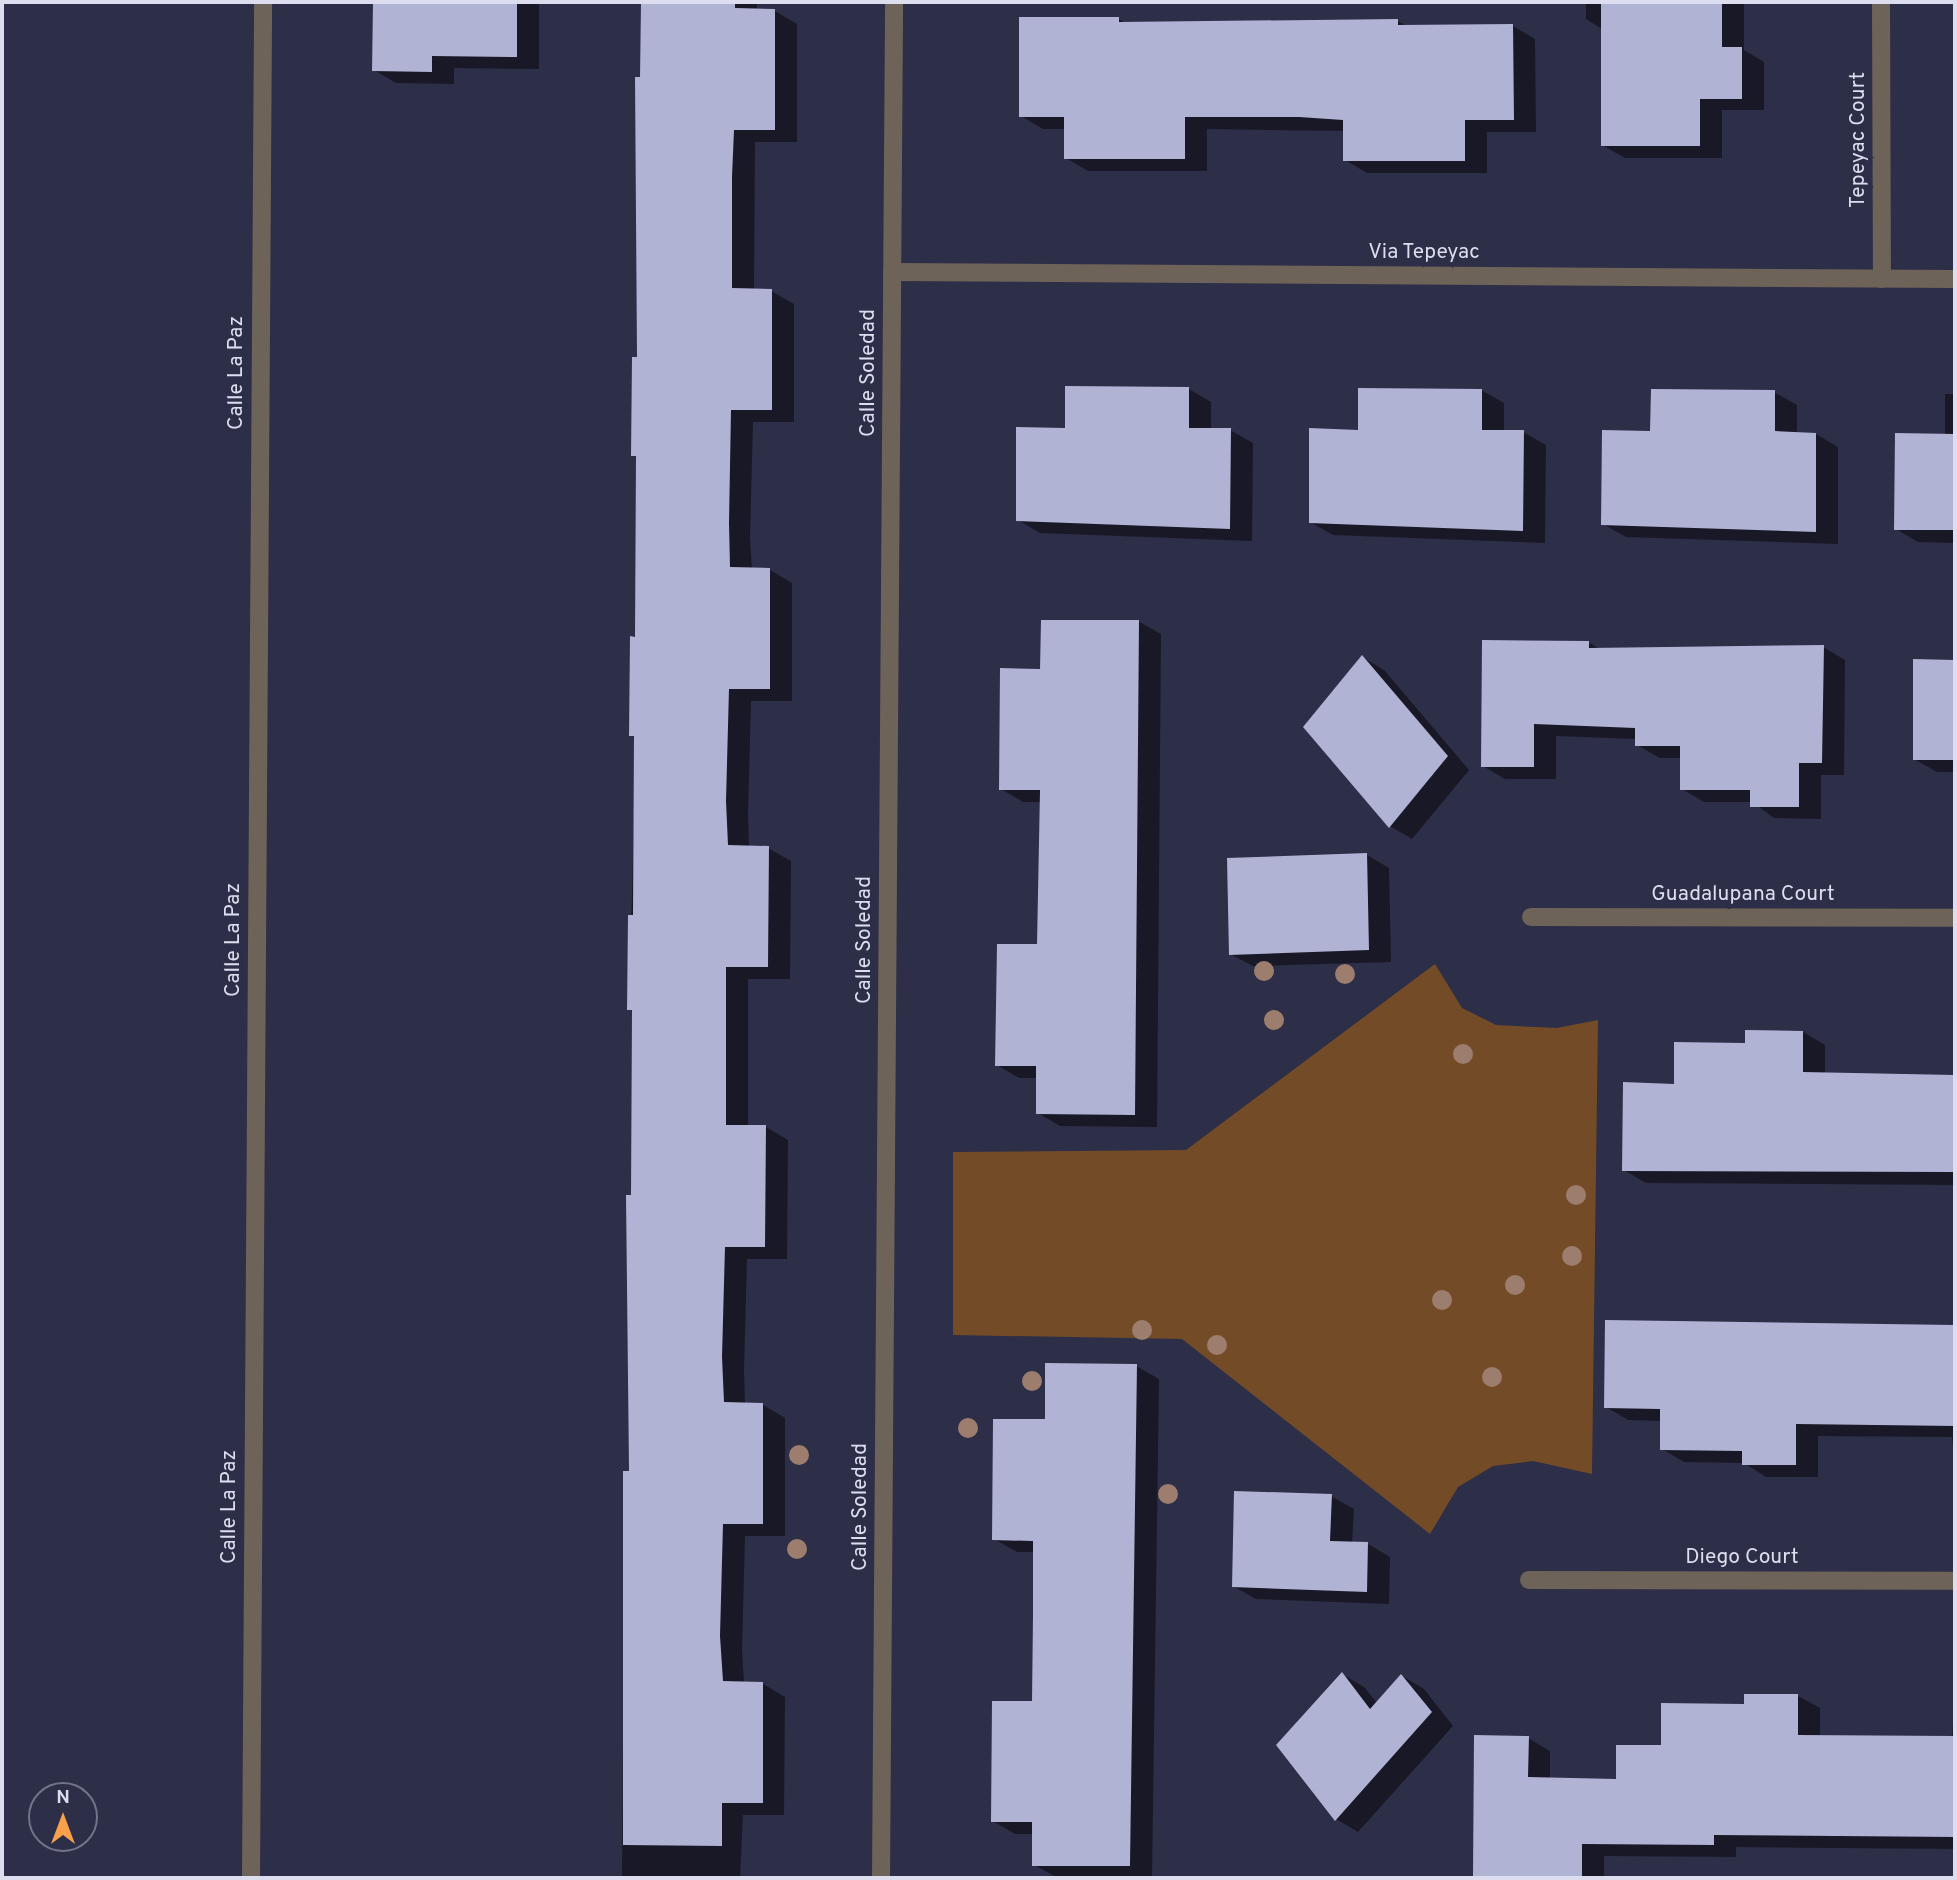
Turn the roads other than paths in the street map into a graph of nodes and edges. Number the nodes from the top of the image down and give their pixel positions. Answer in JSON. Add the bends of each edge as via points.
{"nodes":[{"id":1,"x":263,"y":2,"type":"edge"},
{"id":2,"x":894,"y":2,"type":"edge"},
{"id":3,"x":1881,"y":2,"type":"edge"},
{"id":4,"x":892,"y":272,"type":"junction"},
{"id":5,"x":1882,"y":279,"type":"junction"},
{"id":6,"x":1955,"y":279,"type":"edge"},
{"id":7,"x":1531,"y":917,"type":"dead end"},
{"id":8,"x":1955,"y":918,"type":"edge"},
{"id":9,"x":1529,"y":1580,"type":"dead end"},
{"id":10,"x":1955,"y":1581,"type":"edge"},
{"id":11,"x":251,"y":1878,"type":"edge"},
{"id":12,"x":881,"y":1878,"type":"edge"}],
"edges":[{"from":1,"to":11,"type":"street","name":"Calle La Paz"},
{"from":2,"to":4,"type":"street","name":"Calle Soledad"},
{"from":3,"to":5,"type":"street","name":"Tepeyac Court"},
{"from":4,"to":5,"type":"street","name":"Via Tepeyac"},
{"from":4,"to":12,"type":"street","name":"Calle Soledad"},
{"from":5,"to":6,"type":"street","name":"Via Tepeyac"},
{"from":7,"to":8,"type":"street","name":"Guadalupana Court"},
{"from":9,"to":10,"type":"street","name":"Diego Court"}]}
